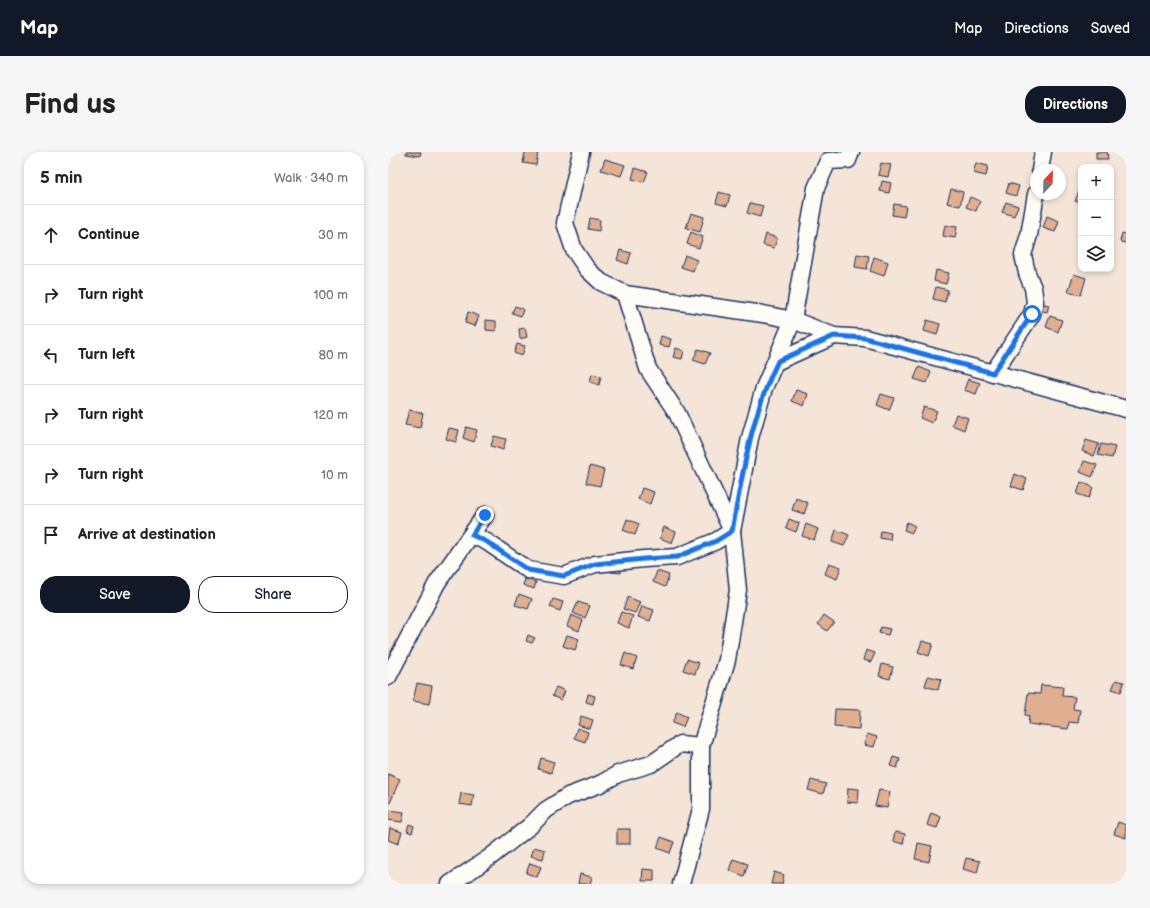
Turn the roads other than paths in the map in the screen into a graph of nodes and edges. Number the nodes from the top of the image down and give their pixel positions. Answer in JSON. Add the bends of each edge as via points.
{"nodes":[{"id":1,"x":581,"y":152,"type":"edge"},
{"id":2,"x":851,"y":152,"type":"edge"},
{"id":3,"x":1043,"y":152,"type":"edge"},
{"id":4,"x":1041,"y":164,"type":"edge"},
{"id":5,"x":1035,"y":200,"type":"edge"},
{"id":6,"x":625,"y":294,"type":"junction"},
{"id":7,"x":793,"y":320,"type":"junction"},
{"id":8,"x":834,"y":336,"type":"junction"},
{"id":9,"x":778,"y":361,"type":"junction"},
{"id":10,"x":993,"y":373,"type":"junction"},
{"id":11,"x":1126,"y":409,"type":"edge"},
{"id":12,"x":485,"y":515,"type":"dead end"},
{"id":13,"x":732,"y":531,"type":"junction"},
{"id":14,"x":472,"y":535,"type":"junction"},
{"id":15,"x":388,"y":677,"type":"edge"},
{"id":16,"x":701,"y":746,"type":"junction"},
{"id":17,"x":450,"y":884,"type":"edge"},
{"id":18,"x":681,"y":884,"type":"edge"}],
"edges":[{"from":1,"to":6,"type":"street","via":[[565,223],[574,250],[587,269],[601,282]]},
{"from":2,"to":7,"type":"street","via":[[848,160],[828,161],[816,188]]},
{"from":3,"to":4,"type":"street"},
{"from":5,"to":10,"type":"street","via":[[1023,255],[1035,302],[1032,314]]},
{"from":6,"to":7,"type":"street"},
{"from":6,"to":13,"type":"street","via":[[648,369],[677,413]]},
{"from":7,"to":8,"type":"street"},
{"from":7,"to":9,"type":"street"},
{"from":8,"to":9,"type":"street"},
{"from":8,"to":10,"type":"street","via":[[865,338]]},
{"from":9,"to":13,"type":"street","via":[[764,388],[750,438]]},
{"from":10,"to":11,"type":"street"},
{"from":12,"to":14,"type":"street"},
{"from":13,"to":14,"type":"street","via":[[716,541],[677,557],[595,564],[564,576],[528,570],[487,542]]},
{"from":13,"to":16,"type":"street","via":[[738,590],[727,660]]},
{"from":14,"to":15,"type":"street","via":[[437,583]]},
{"from":16,"to":17,"type":"street","via":[[680,744],[651,764],[618,774],[568,796],[546,810],[489,858]]},
{"from":16,"to":18,"type":"street","via":[[701,809]]}]}
